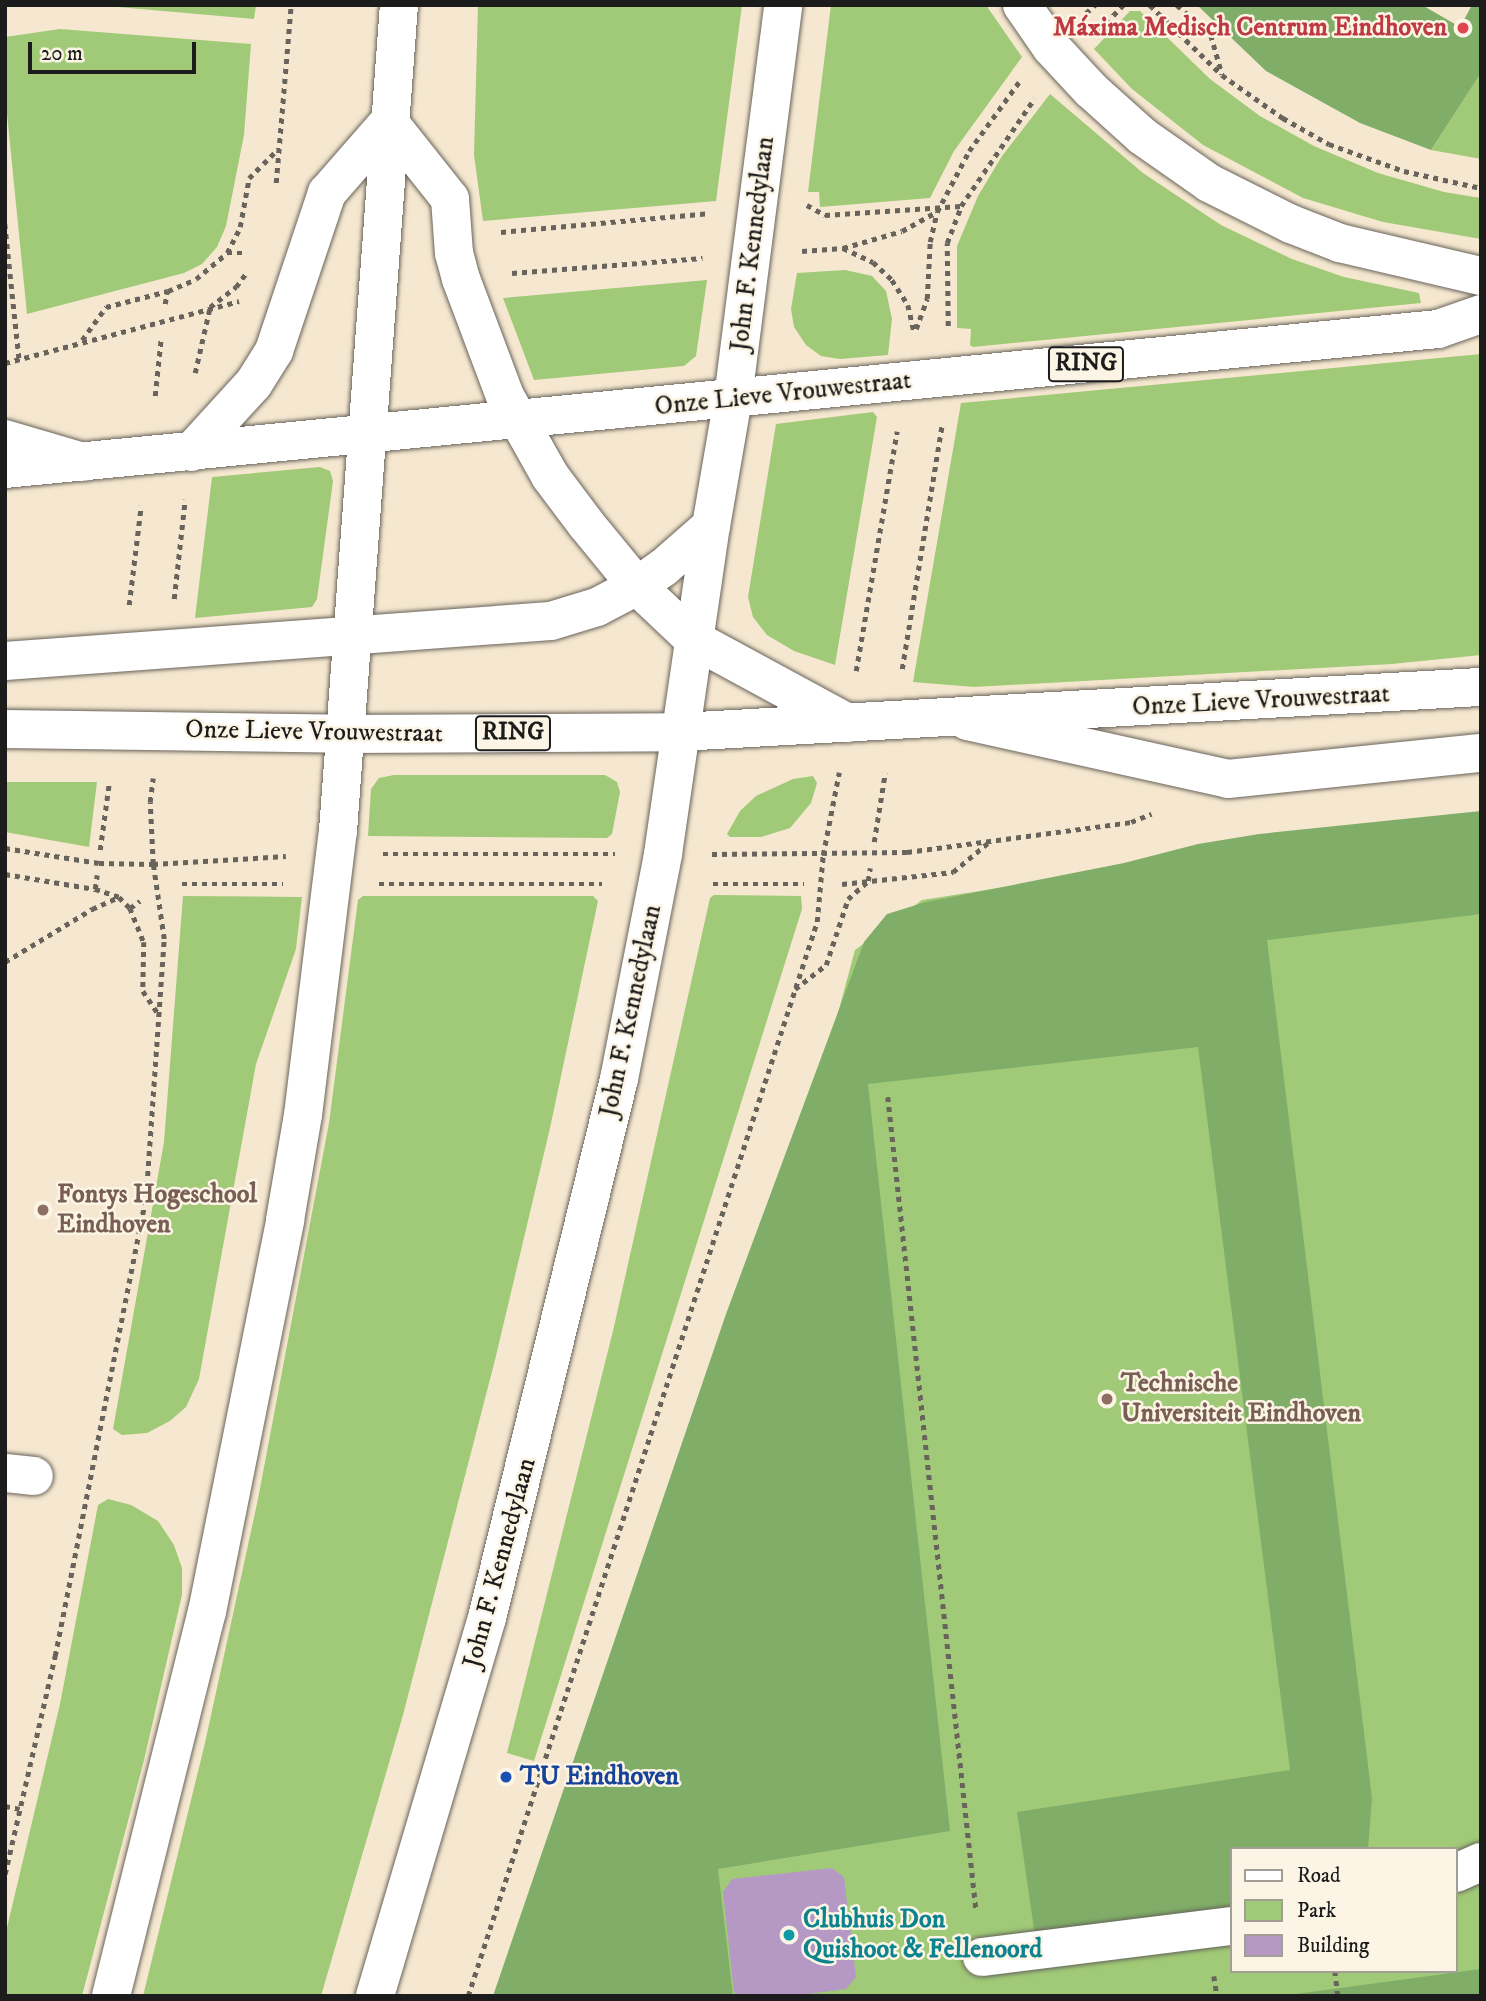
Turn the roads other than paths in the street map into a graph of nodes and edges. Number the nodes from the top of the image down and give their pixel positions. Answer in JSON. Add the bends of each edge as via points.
{"nodes":[{"id":1,"x":399,"y":5,"type":"edge"},
{"id":2,"x":783,"y":5,"type":"edge"},
{"id":3,"x":1022,"y":5,"type":"edge"},
{"id":4,"x":389,"y":122,"type":"junction"},
{"id":5,"x":1481,"y":275,"type":"edge"},
{"id":6,"x":1481,"y":314,"type":"edge"},
{"id":7,"x":733,"y":398,"type":"junction"},
{"id":8,"x":517,"y":419,"type":"junction"},
{"id":9,"x":368,"y":435,"type":"junction"},
{"id":10,"x":5,"y":439,"type":"edge"},
{"id":11,"x":191,"y":452,"type":"junction"},
{"id":12,"x":83,"y":462,"type":"junction"},
{"id":13,"x":5,"y":469,"type":"edge"},
{"id":14,"x":711,"y":526,"type":"junction"},
{"id":15,"x":637,"y":586,"type":"junction"},
{"id":16,"x":353,"y":635,"type":"junction"},
{"id":17,"x":693,"y":639,"type":"junction"},
{"id":18,"x":5,"y":661,"type":"edge"},
{"id":19,"x":1481,"y":687,"type":"edge"},
{"id":20,"x":958,"y":719,"type":"junction"},
{"id":21,"x":848,"y":723,"type":"junction"},
{"id":22,"x":5,"y":729,"type":"edge"},
{"id":23,"x":680,"y":732,"type":"junction"},
{"id":24,"x":346,"y":734,"type":"junction"},
{"id":25,"x":1481,"y":753,"type":"edge"},
{"id":26,"x":1481,"y":1862,"type":"edge"},
{"id":27,"x":1458,"y":1872,"type":"edge"},
{"id":28,"x":1230,"y":1926,"type":"edge"},
{"id":29,"x":982,"y":1957,"type":"road end"},
{"id":30,"x":111,"y":1996,"type":"edge"},
{"id":31,"x":375,"y":1996,"type":"edge"}],
"edges":[{"from":1,"to":4,"type":"main road"},
{"from":2,"to":7,"type":"main road","name":"John F. Kennedylaan"},
{"from":3,"to":5,"type":"main road","via":[[1051,47],[1091,90],[1142,136],[1209,183],[1340,243]]},
{"from":4,"to":8,"type":"main road","via":[[450,200],[461,279],[484,346]]},
{"from":4,"to":9,"type":"main road"},
{"from":4,"to":11,"type":"main road","via":[[327,193],[274,351],[254,383]]},
{"from":6,"to":7,"type":"main road","name":"Onze Lieve Vrouwestraat","number":"RING","via":[[1438,329]]},
{"from":7,"to":8,"type":"main road","name":"Onze Lieve Vrouwestraat","number":"RING"},
{"from":7,"to":14,"type":"main road","name":"John F. Kennedylaan"},
{"from":8,"to":9,"type":"main road","name":"Onze Lieve Vrouwestraat","number":"RING"},
{"from":8,"to":15,"type":"main road","via":[[550,476]]},
{"from":9,"to":11,"type":"main road","name":"Onze Lieve Vrouwestraat","number":"RING"},
{"from":9,"to":16,"type":"main road"},
{"from":10,"to":12,"type":"main road","name":"Onze Lieve Vrouwestraat"},
{"from":11,"to":12,"type":"main road","name":"Onze Lieve Vrouwestraat","number":"RING"},
{"from":12,"to":13,"type":"main road","name":"Onze Lieve Vrouwestraat","number":"RING"},
{"from":14,"to":15,"type":"main road"},
{"from":14,"to":17,"type":"main road","name":"John F. Kennedylaan"},
{"from":15,"to":16,"type":"main road","via":[[597,607],[551,621]]},
{"from":15,"to":17,"type":"main road"},
{"from":16,"to":18,"type":"main road"},
{"from":16,"to":24,"type":"main road"},
{"from":17,"to":21,"type":"main road"},
{"from":17,"to":23,"type":"main road","name":"John F. Kennedylaan"},
{"from":19,"to":20,"type":"main road","name":"Onze Lieve Vrouwestraat","number":"RING"},
{"from":20,"to":21,"type":"main road","name":"Onze Lieve Vrouwestraat","number":"RING"},
{"from":20,"to":25,"type":"main road","name":"Onze Lieve Vrouwestraat","via":[[1228,779]]},
{"from":21,"to":23,"type":"main road","name":"Onze Lieve Vrouwestraat","number":"RING"},
{"from":22,"to":24,"type":"main road","name":"Onze Lieve Vrouwestraat","number":"RING"},
{"from":23,"to":24,"type":"main road","name":"Onze Lieve Vrouwestraat","number":"RING"},
{"from":23,"to":31,"type":"main road","name":"John F. Kennedylaan","via":[[663,854],[618,1079],[546,1386],[487,1618]]},
{"from":24,"to":30,"type":"main road","via":[[321,991],[283,1233],[207,1612]]},
{"from":26,"to":27,"type":"main road"},
{"from":28,"to":29,"type":"main road"}]}
